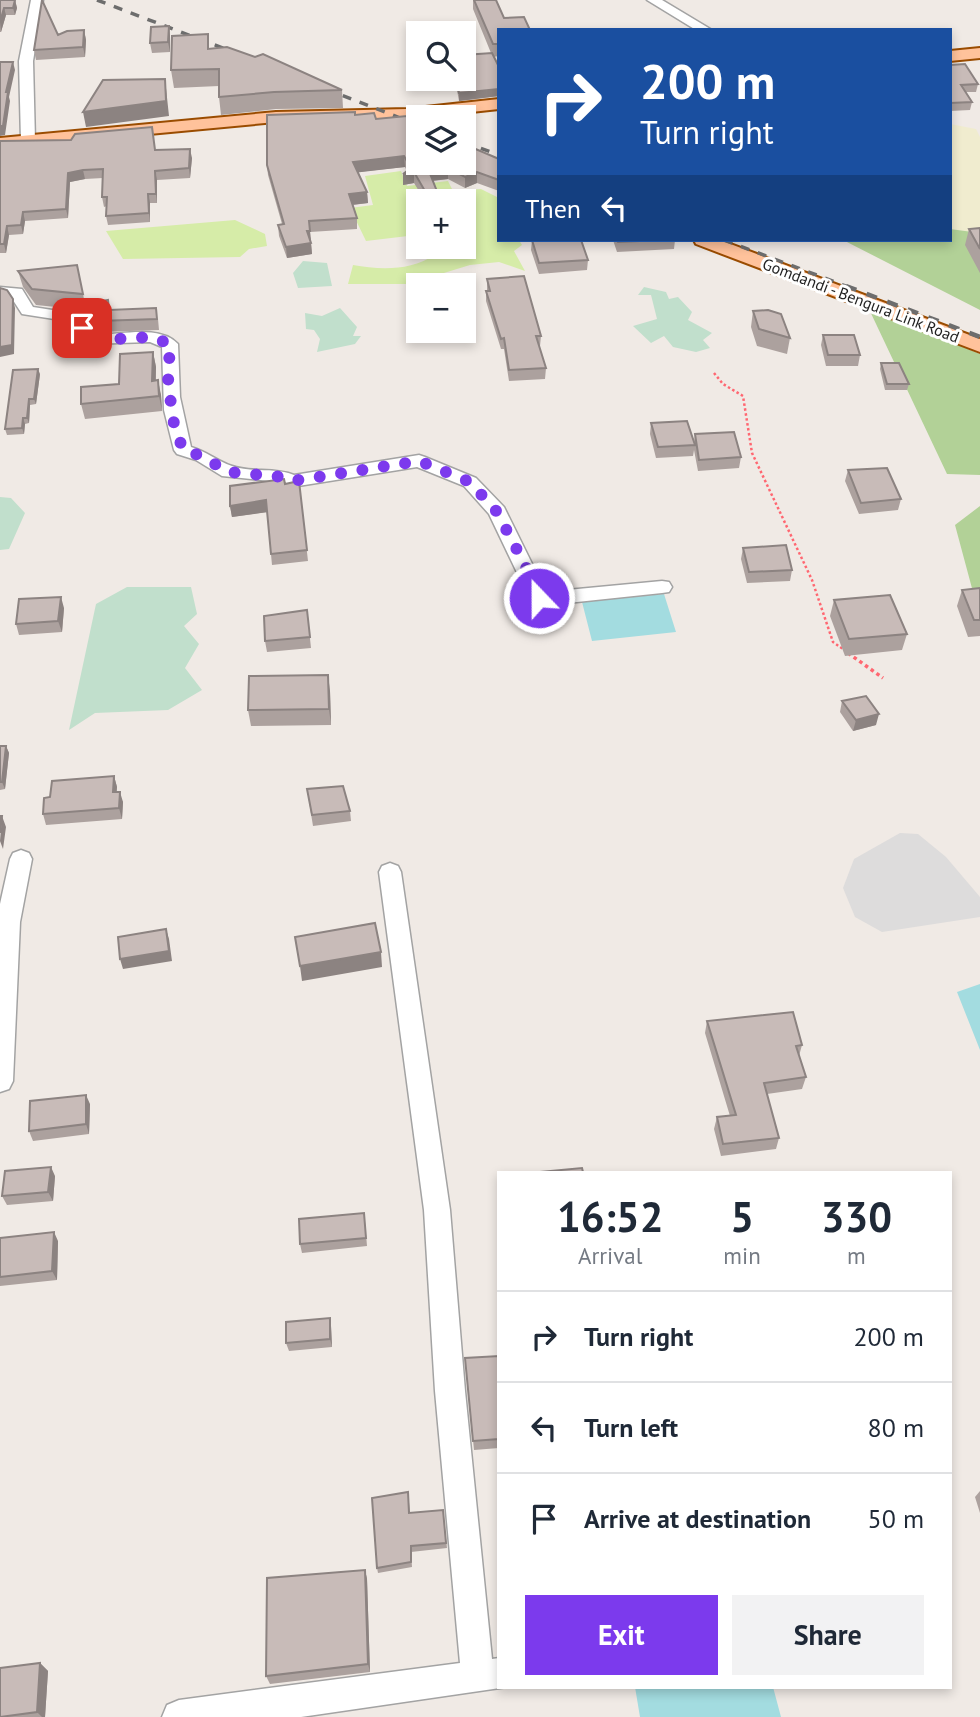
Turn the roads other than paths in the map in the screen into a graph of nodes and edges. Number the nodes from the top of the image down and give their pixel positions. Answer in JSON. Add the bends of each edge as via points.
{"nodes":[{"id":1,"x":653,"y":0,"type":"edge"},
{"id":2,"x":33,"y":1,"type":"edge"},
{"id":3,"x":702,"y":28,"type":"edge"},
{"id":4,"x":980,"y":53,"type":"edge"},
{"id":5,"x":952,"y":56,"type":"edge"},
{"id":6,"x":497,"y":104,"type":"edge"},
{"id":7,"x":374,"y":114,"type":"junction"},
{"id":8,"x":406,"y":126,"type":"edge"},
{"id":9,"x":28,"y":141,"type":"junction"},
{"id":10,"x":0,"y":143,"type":"edge"},
{"id":11,"x":708,"y":242,"type":"edge"},
{"id":12,"x":0,"y":292,"type":"edge"},
{"id":13,"x":980,"y":346,"type":"edge"},
{"id":14,"x":662,"y":587,"type":"dead end"},
{"id":15,"x":22,"y":859,"type":"dead end"},
{"id":16,"x":390,"y":872,"type":"dead end"},
{"id":17,"x":0,"y":1081,"type":"edge"},
{"id":18,"x":488,"y":1676,"type":"edge"},
{"id":19,"x":179,"y":1717,"type":"edge"}],
"edges":[{"from":1,"to":3,"type":"street"},
{"from":2,"to":9,"type":"street","via":[[26,61]]},
{"from":4,"to":5,"type":"main road"},
{"from":6,"to":7,"type":"main road"},
{"from":7,"to":8,"type":"main road"},
{"from":7,"to":9,"type":"main road","via":[[276,117]]},
{"from":9,"to":10,"type":"main road"},
{"from":11,"to":13,"type":"main road","name":"Gomdandi - Bengura Link Road"},
{"from":12,"to":14,"type":"street","via":[[16,292],[27,311],[72,317],[95,340],[152,337],[170,344],[168,383],[183,450],[228,472],[292,481],[419,461],[470,482],[481,493],[497,512],[539,598]]},
{"from":15,"to":17,"type":"street","via":[[8,922]]},
{"from":16,"to":18,"type":"street","via":[[437,1210],[450,1391]]},
{"from":18,"to":19,"type":"street"}]}
